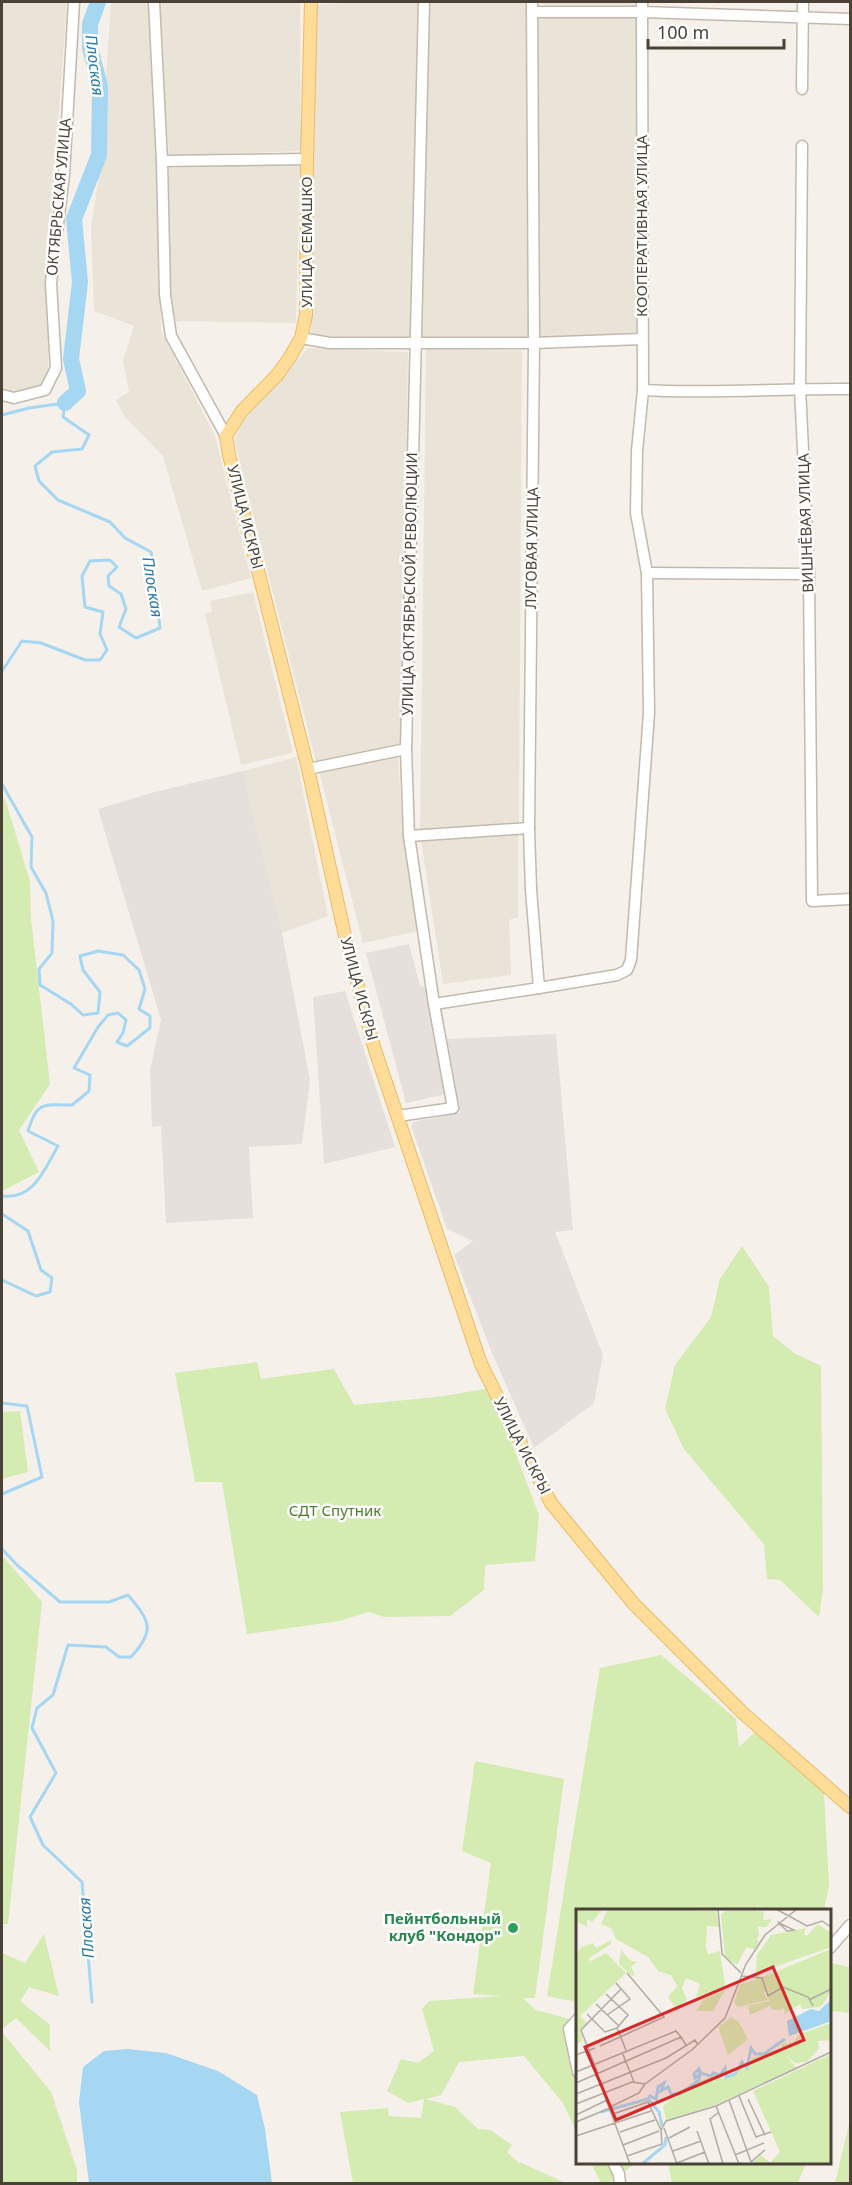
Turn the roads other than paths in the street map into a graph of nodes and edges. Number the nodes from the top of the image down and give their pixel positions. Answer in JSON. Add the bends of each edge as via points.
{"nodes":[{"id":1,"x":74,"y":2,"type":"edge"},
{"id":2,"x":154,"y":2,"type":"edge"},
{"id":3,"x":311,"y":2,"type":"edge"},
{"id":4,"x":424,"y":2,"type":"edge"},
{"id":5,"x":803,"y":2,"type":"edge"},
{"id":6,"x":532,"y":7,"type":"edge"},
{"id":7,"x":642,"y":7,"type":"edge"},
{"id":8,"x":802,"y":16,"type":"junction"},
{"id":9,"x":850,"y":19,"type":"edge"},
{"id":10,"x":802,"y":89,"type":"dead end"},
{"id":11,"x":802,"y":146,"type":"dead end"},
{"id":12,"x":307,"y":159,"type":"junction"},
{"id":13,"x":162,"y":161,"type":"junction"},
{"id":14,"x":301,"y":338,"type":"junction"},
{"id":15,"x":642,"y":339,"type":"junction"},
{"id":16,"x":415,"y":342,"type":"junction"},
{"id":17,"x":534,"y":343,"type":"junction"},
{"id":18,"x":800,"y":388,"type":"junction"},
{"id":19,"x":850,"y":389,"type":"edge"},
{"id":20,"x":643,"y":390,"type":"junction"},
{"id":21,"x":2,"y":395,"type":"edge"},
{"id":22,"x":226,"y":436,"type":"junction"},
{"id":23,"x":647,"y":573,"type":"junction"},
{"id":24,"x":809,"y":574,"type":"junction"},
{"id":25,"x":406,"y":749,"type":"junction"},
{"id":26,"x":308,"y":769,"type":"junction"},
{"id":27,"x":529,"y":828,"type":"junction"},
{"id":28,"x":409,"y":836,"type":"junction"},
{"id":29,"x":850,"y":899,"type":"edge"},
{"id":30,"x":539,"y":988,"type":"junction"},
{"id":31,"x":434,"y":1004,"type":"junction"},
{"id":32,"x":398,"y":1116,"type":"junction"},
{"id":33,"x":850,"y":1807,"type":"edge"},
{"id":34,"x":850,"y":1925,"type":"edge"},
{"id":35,"x":831,"y":1947,"type":"edge"},
{"id":36,"x":576,"y":2021,"type":"edge"},
{"id":37,"x":576,"y":2063,"type":"edge"},
{"id":38,"x":614,"y":2164,"type":"edge"},
{"id":39,"x":620,"y":2184,"type":"edge"}],
"edges":[{"from":1,"to":21,"type":"street","name":"ОКТЯБРЬСКАЯ УЛИЦА","via":[[64,174],[51,283],[56,368],[45,390],[14,398]]},
{"from":2,"to":13,"type":"street"},
{"from":3,"to":12,"type":"main road","name":"УЛИЦА СЕМАШКО"},
{"from":4,"to":16,"type":"street","name":"УЛИЦА ОКТЯБРЬСКОЙ РЕВОЛЮЦИИ"},
{"from":5,"to":8,"type":"street"},
{"from":6,"to":7,"type":"street"},
{"from":6,"to":17,"type":"street","name":"ЛУГОВАЯ УЛИЦА"},
{"from":7,"to":8,"type":"street"},
{"from":7,"to":15,"type":"street","name":"КООПЕРАТИВНАЯ УЛИЦА"},
{"from":8,"to":9,"type":"street"},
{"from":8,"to":10,"type":"street"},
{"from":11,"to":18,"type":"street","name":"ВИШНЁВАЯ УЛИЦА"},
{"from":12,"to":13,"type":"street"},
{"from":12,"to":14,"type":"main road","name":"УЛИЦА СЕМАШКО","via":[[306,315]]},
{"from":13,"to":22,"type":"street","via":[[165,295],[171,336]]},
{"from":14,"to":16,"type":"street","via":[[330,343]]},
{"from":14,"to":22,"type":"main road","name":"УЛИЦА СЕМАШКО","via":[[278,374],[242,411]]},
{"from":15,"to":17,"type":"street"},
{"from":15,"to":20,"type":"street","name":"КООПЕРАТИВНАЯ УЛИЦА"},
{"from":16,"to":17,"type":"street"},
{"from":16,"to":25,"type":"street","name":"УЛИЦА ОКТЯБРЬСКОЙ РЕВОЛЮЦИИ"},
{"from":17,"to":27,"type":"street","name":"ЛУГОВАЯ УЛИЦА"},
{"from":18,"to":19,"type":"street"},
{"from":18,"to":20,"type":"street"},
{"from":18,"to":24,"type":"street","name":"ВИШНЁВАЯ УЛИЦА"},
{"from":20,"to":23,"type":"street","name":"КООПЕРАТИВНАЯ УЛИЦА","via":[[636,513]]},
{"from":22,"to":26,"type":"main road","name":"УЛИЦА ИСКРЫ"},
{"from":23,"to":24,"type":"street"},
{"from":23,"to":30,"type":"street","name":"КООПЕРАТИВНАЯ УЛИЦА","via":[[649,714],[631,960],[627,970],[617,975]]},
{"from":24,"to":29,"type":"street","name":"ВИШНЁВАЯ УЛИЦА","via":[[812,901]]},
{"from":25,"to":26,"type":"street"},
{"from":25,"to":28,"type":"street","name":"УЛИЦА ОКТЯБРЬСКОЙ РЕВОЛЮЦИИ"},
{"from":26,"to":32,"type":"main road","name":"УЛИЦА ИСКРЫ","via":[[349,954]]},
{"from":27,"to":28,"type":"street"},
{"from":27,"to":30,"type":"street","name":"ЛУГОВАЯ УЛИЦА"},
{"from":28,"to":31,"type":"street","name":"УЛИЦА ОКТЯБРЬСКОЙ РЕВОЛЮЦИИ"},
{"from":30,"to":31,"type":"street"},
{"from":31,"to":32,"type":"street","name":"УЛИЦА ОКТЯБРЬСКОЙ РЕВОЛЮЦИИ","via":[[453,1108]]},
{"from":32,"to":33,"type":"main road","name":"УЛИЦА ИСКРЫ","via":[[481,1364],[550,1503],[633,1603],[744,1714]]},
{"from":34,"to":35,"type":"street"},
{"from":36,"to":37,"type":"street","via":[[568,2029]]},
{"from":38,"to":39,"type":"street"}]}
